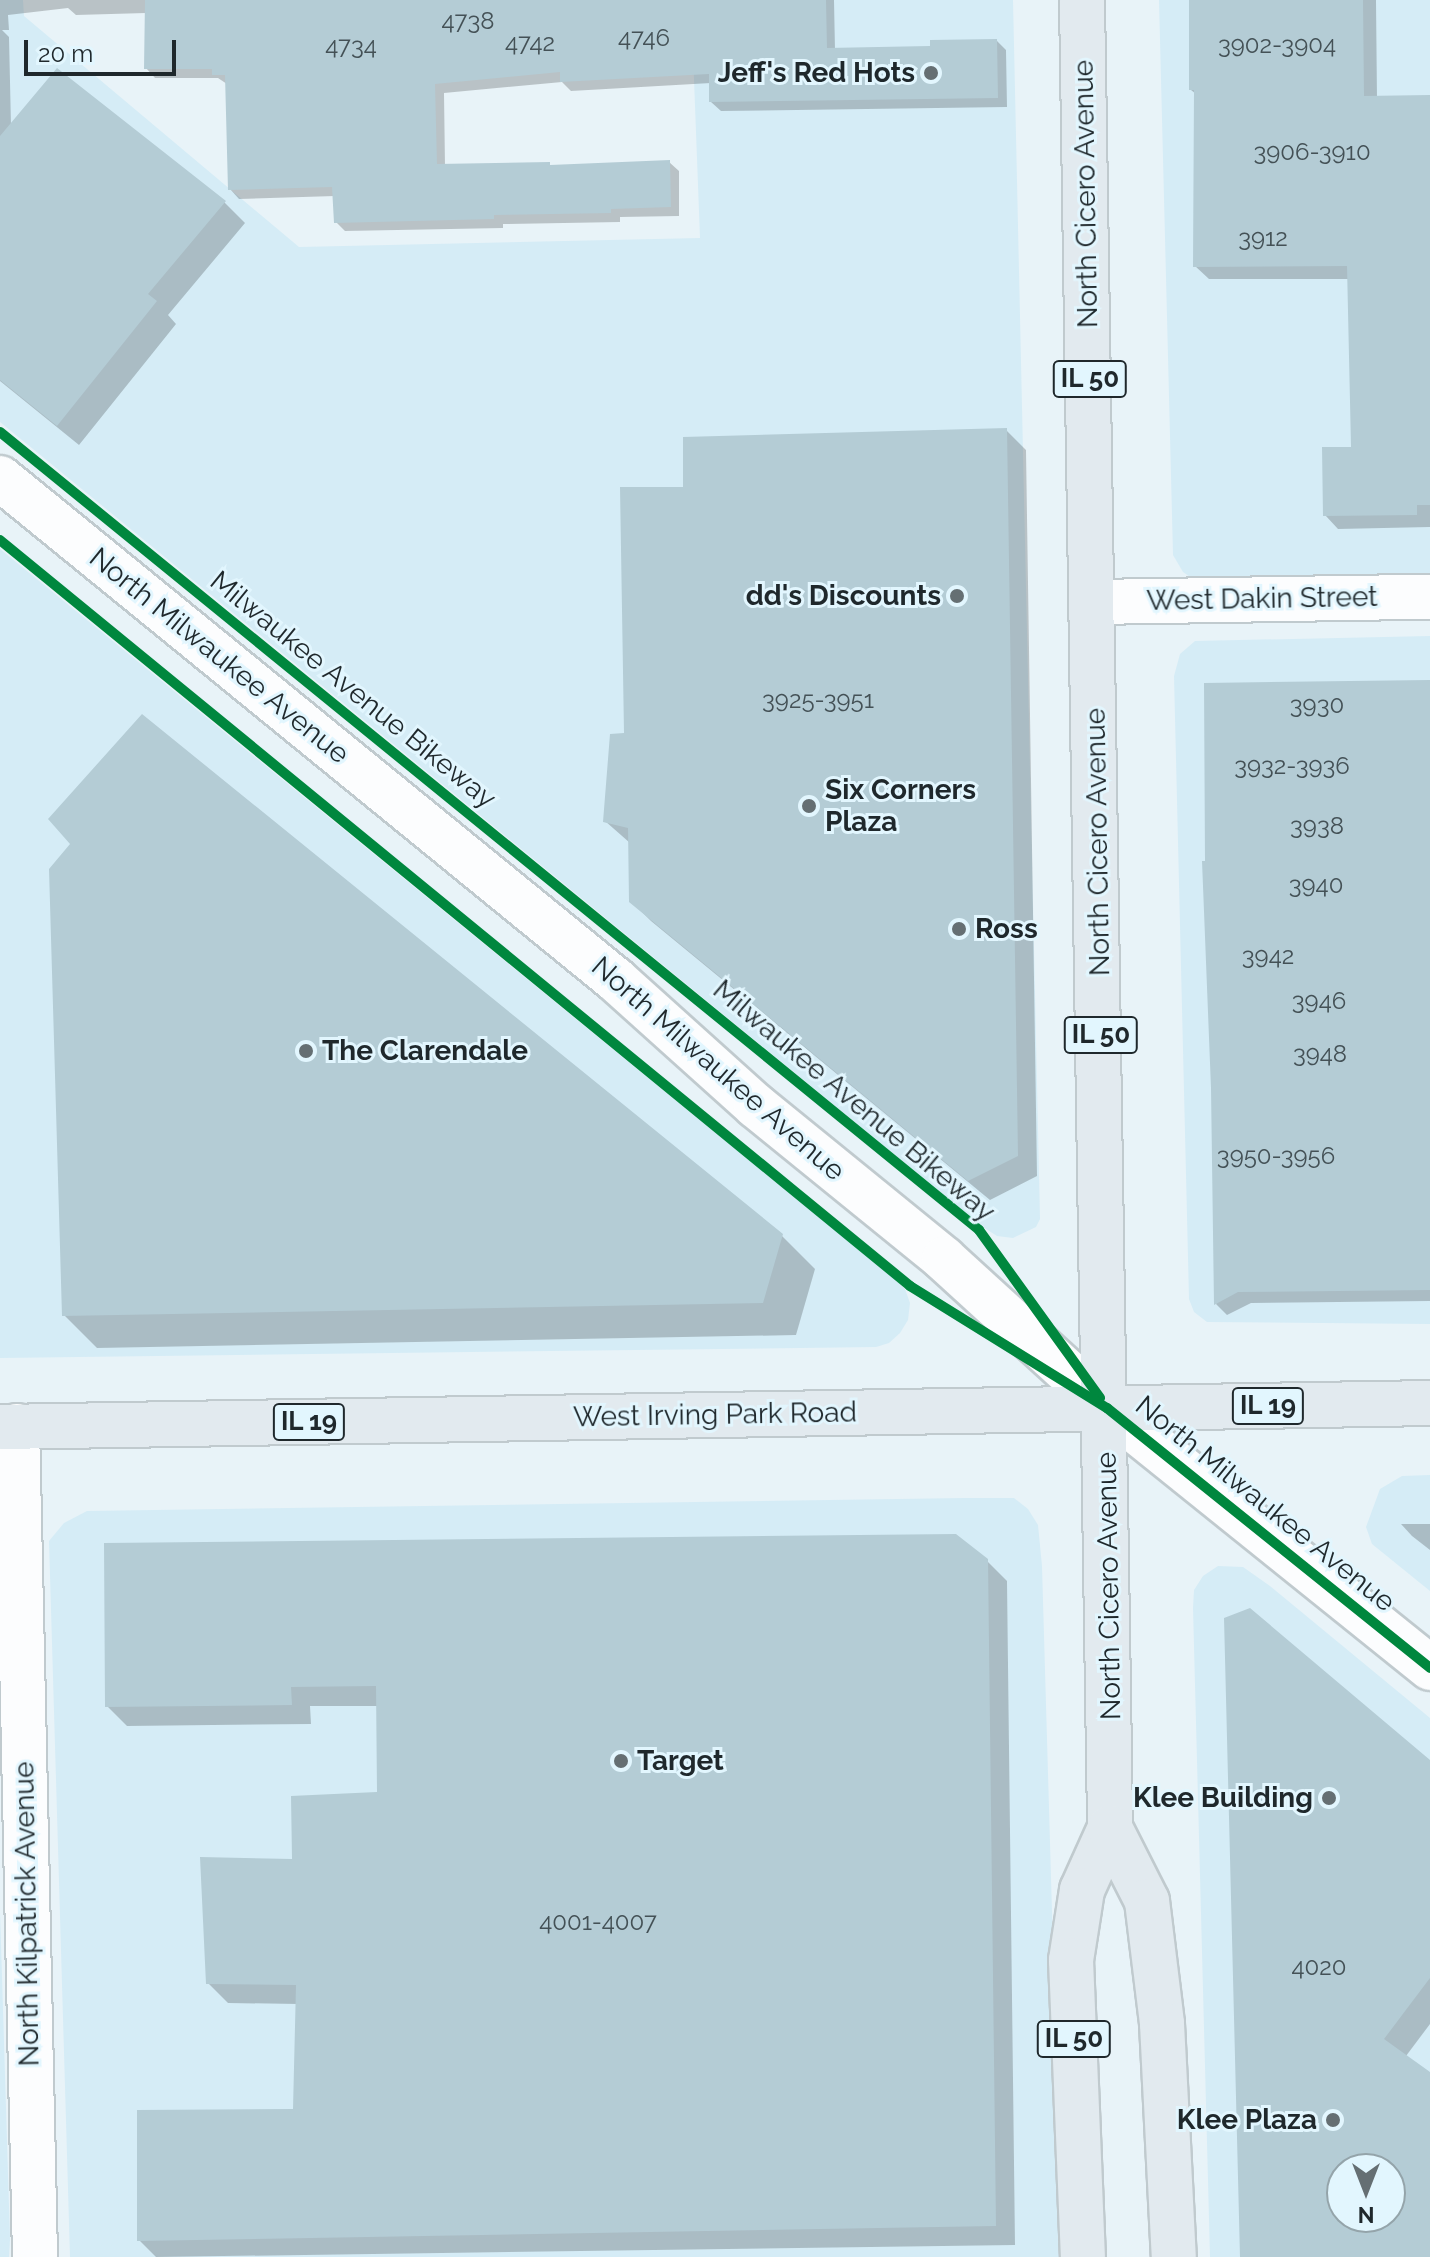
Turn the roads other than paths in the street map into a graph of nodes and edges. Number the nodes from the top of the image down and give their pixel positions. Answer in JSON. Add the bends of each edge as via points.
{"nodes":[{"id":1,"x":1082,"y":0,"type":"edge"},
{"id":2,"x":0,"y":478,"type":"edge"},
{"id":3,"x":1430,"y":597,"type":"edge"},
{"id":4,"x":1093,"y":602,"type":"junction"},
{"id":5,"x":1430,"y":1403,"type":"edge"},
{"id":6,"x":1107,"y":1408,"type":"junction"},
{"id":7,"x":8,"y":1427,"type":"edge"},
{"id":8,"x":1430,"y":1668,"type":"edge"},
{"id":9,"x":1110,"y":1828,"type":"junction"},
{"id":10,"x":35,"y":2257,"type":"edge"},
{"id":11,"x":1083,"y":2257,"type":"edge"},
{"id":12,"x":1174,"y":2257,"type":"edge"}],
"edges":[{"from":1,"to":4,"type":"main road","name":"North Cicero Avenue","number":"IL 50"},
{"from":2,"to":6,"type":"main road","name":"North Milwaukee Avenue","via":[[616,980],[756,1106],[944,1259]]},
{"from":3,"to":4,"type":"main road","name":"West Dakin Street"},
{"from":4,"to":6,"type":"main road","name":"North Cicero Avenue","number":"IL 50"},
{"from":5,"to":6,"type":"main road","name":"West Irving Park Road","number":"IL 19"},
{"from":6,"to":7,"type":"main road","name":"West Irving Park Road","number":"IL 19"},
{"from":6,"to":8,"type":"main road","name":"North Milwaukee Avenue"},
{"from":6,"to":9,"type":"main road","name":"North Cicero Avenue","number":"IL 50"},
{"from":7,"to":10,"type":"main road","name":"North Kilpatrick Avenue"},
{"from":9,"to":11,"type":"main road","name":"North Cicero Avenue","number":"IL 50","via":[[1082,1890],[1071,1960]]},
{"from":9,"to":12,"type":"main road","name":"North Cicero Avenue","via":[[1147,1901],[1162,2024]]}]}
